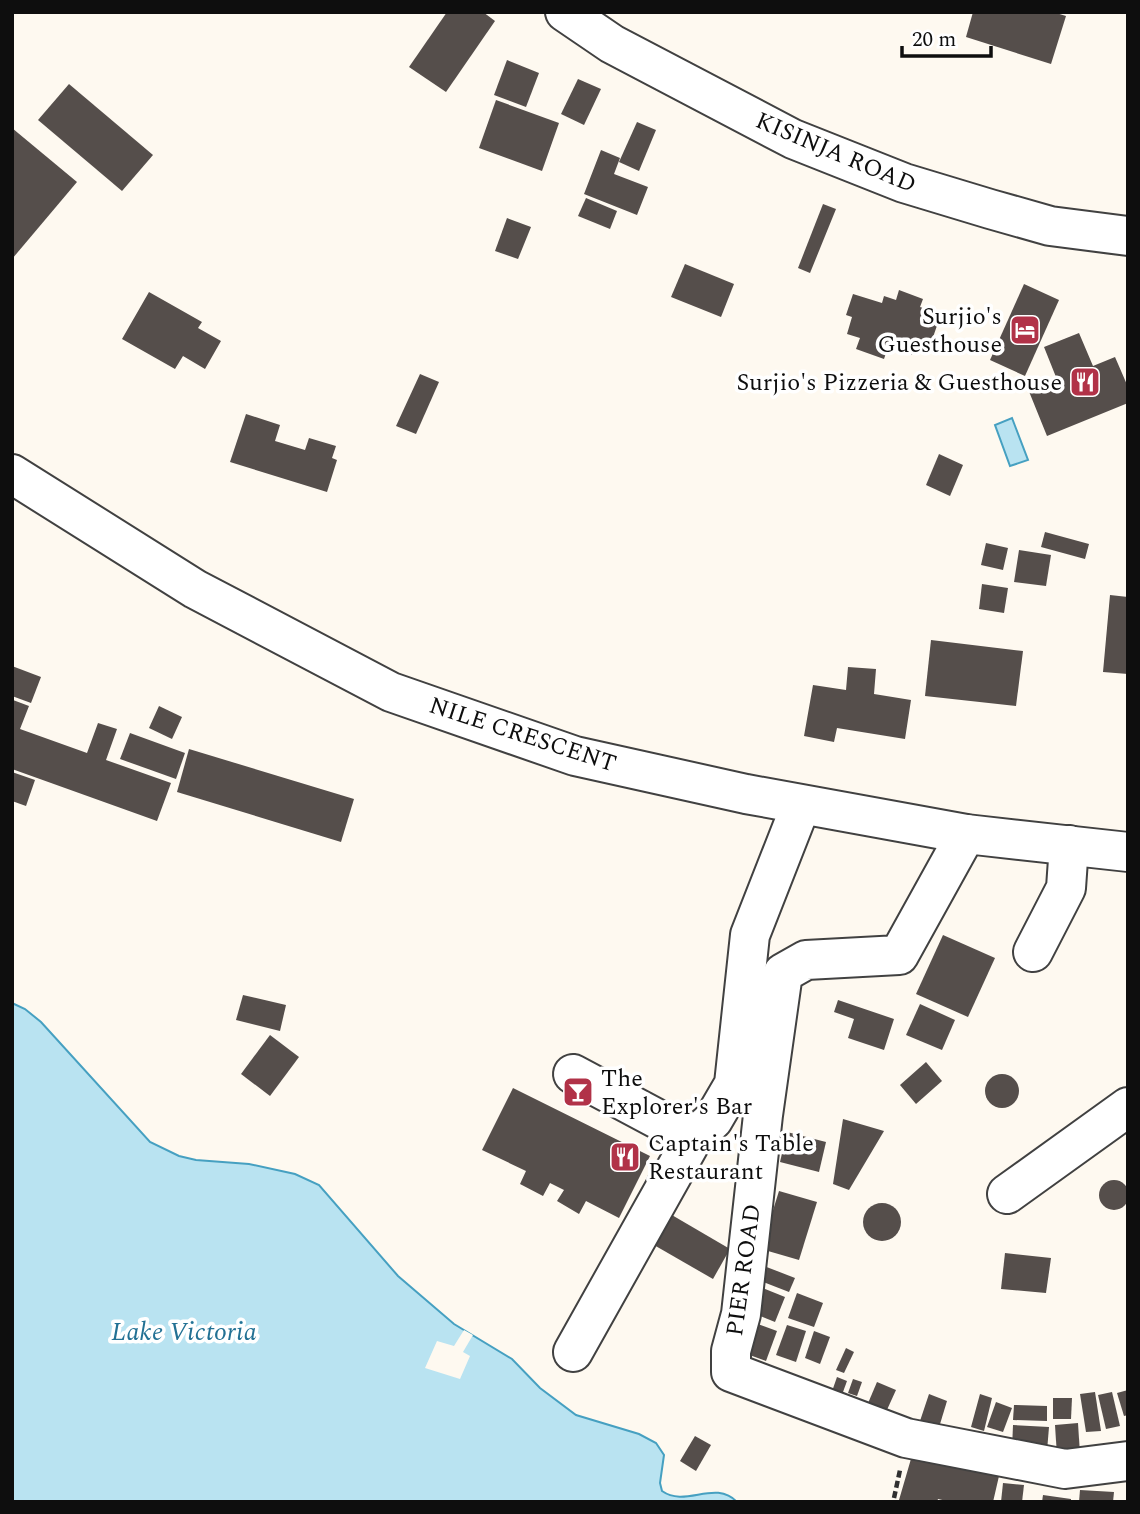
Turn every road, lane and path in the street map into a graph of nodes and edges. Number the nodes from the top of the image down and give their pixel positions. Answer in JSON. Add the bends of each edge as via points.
{"nodes":[{"id":1,"x":565,"y":12,"type":"edge"},
{"id":2,"x":1128,"y":236,"type":"edge"},
{"id":3,"x":12,"y":474,"type":"edge"},
{"id":4,"x":801,"y":805,"type":"junction"},
{"id":5,"x":966,"y":834,"type":"junction"},
{"id":6,"x":1069,"y":845,"type":"junction"},
{"id":7,"x":1126,"y":850,"type":"edge"},
{"id":8,"x":1033,"y":952,"type":"dead end"},
{"id":9,"x":573,"y":1074,"type":"dead end"},
{"id":10,"x":1128,"y":1107,"type":"edge"},
{"id":11,"x":693,"y":1138,"type":"junction"},
{"id":12,"x":1007,"y":1194,"type":"dead end"},
{"id":13,"x":573,"y":1352,"type":"dead end"},
{"id":14,"x":1128,"y":1461,"type":"edge"}],
"edges":[{"from":1,"to":2,"type":"street","name":"KISINJA ROAD","via":[[612,44],[793,139],[904,183],[1050,226]]},
{"from":3,"to":4,"type":"street","name":"NILE CRESCENT","via":[[195,589],[391,692],[575,755]]},
{"from":4,"to":5,"type":"street","name":"NILE CRESCENT"},
{"from":4,"to":11,"type":"street","via":[[750,935],[734,1084],[713,1120]]},
{"from":5,"to":6,"type":"street","name":"NILE CRESCENT"},
{"from":5,"to":14,"type":"street","name":"PIER ROAD","via":[[899,955],[806,960],[783,973],[741,1314],[731,1351],[732,1373],[906,1438],[1065,1469]]},
{"from":6,"to":7,"type":"street","name":"NILE CRESCENT"},
{"from":6,"to":8,"type":"street","via":[[1066,887]]},
{"from":9,"to":11,"type":"street"},
{"from":10,"to":12,"type":"street"},
{"from":11,"to":13,"type":"street"}]}
